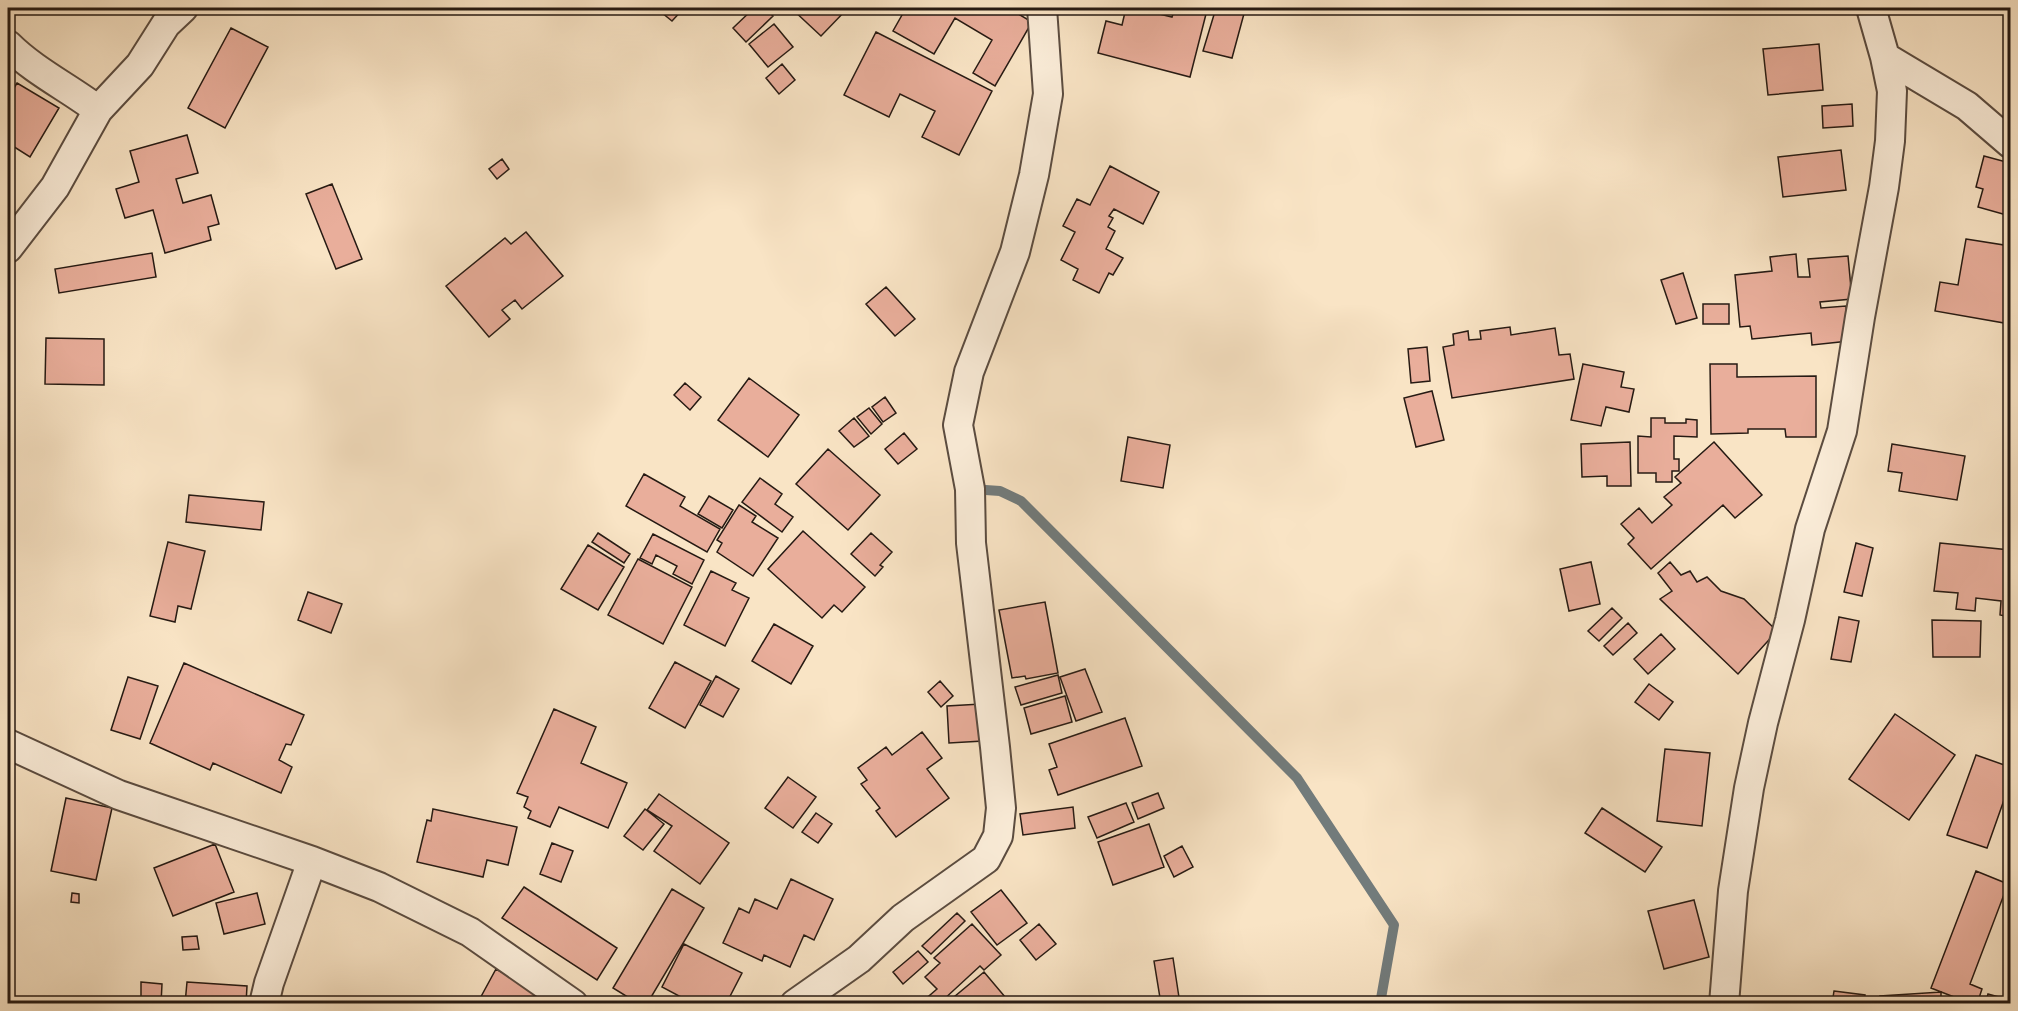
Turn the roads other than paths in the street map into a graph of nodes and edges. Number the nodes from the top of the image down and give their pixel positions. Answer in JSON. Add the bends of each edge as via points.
{"nodes":[{"id":1,"x":183,"y":8,"type":"edge"},
{"id":2,"x":1042,"y":8,"type":"edge"},
{"id":3,"x":1871,"y":8,"type":"edge"},
{"id":4,"x":8,"y":45,"type":"edge"},
{"id":5,"x":1885,"y":57,"type":"junction"},
{"id":6,"x":98,"y":110,"type":"junction"},
{"id":7,"x":2004,"y":130,"type":"edge"},
{"id":8,"x":8,"y":248,"type":"edge"},
{"id":9,"x":8,"y":744,"type":"edge"},
{"id":10,"x":312,"y":861,"type":"junction"},
{"id":11,"x":264,"y":1004,"type":"edge"},
{"id":12,"x":573,"y":1004,"type":"edge"},
{"id":13,"x":795,"y":1004,"type":"edge"},
{"id":14,"x":1724,"y":1004,"type":"edge"}],
"edges":[{"from":1,"to":6,"type":"street","via":[[166,24],[140,65]]},
{"from":2,"to":13,"type":"street","via":[[1048,94],[1034,175],[1015,252],[969,372],[958,425],[970,489],[971,543],[1000,808],[998,836],[986,859],[903,918],[859,959]]},
{"from":3,"to":5,"type":"street"},
{"from":4,"to":6,"type":"street","via":[[23,60]]},
{"from":5,"to":7,"type":"street"},
{"from":5,"to":14,"type":"street","via":[[1892,91],[1884,187],[1842,431],[1810,529],[1749,788],[1733,891]]},
{"from":6,"to":8,"type":"street","via":[[55,187]]},
{"from":9,"to":10,"type":"street","via":[[119,795]]},
{"from":10,"to":11,"type":"street"},
{"from":10,"to":12,"type":"street","via":[[379,887],[470,932]]}]}
